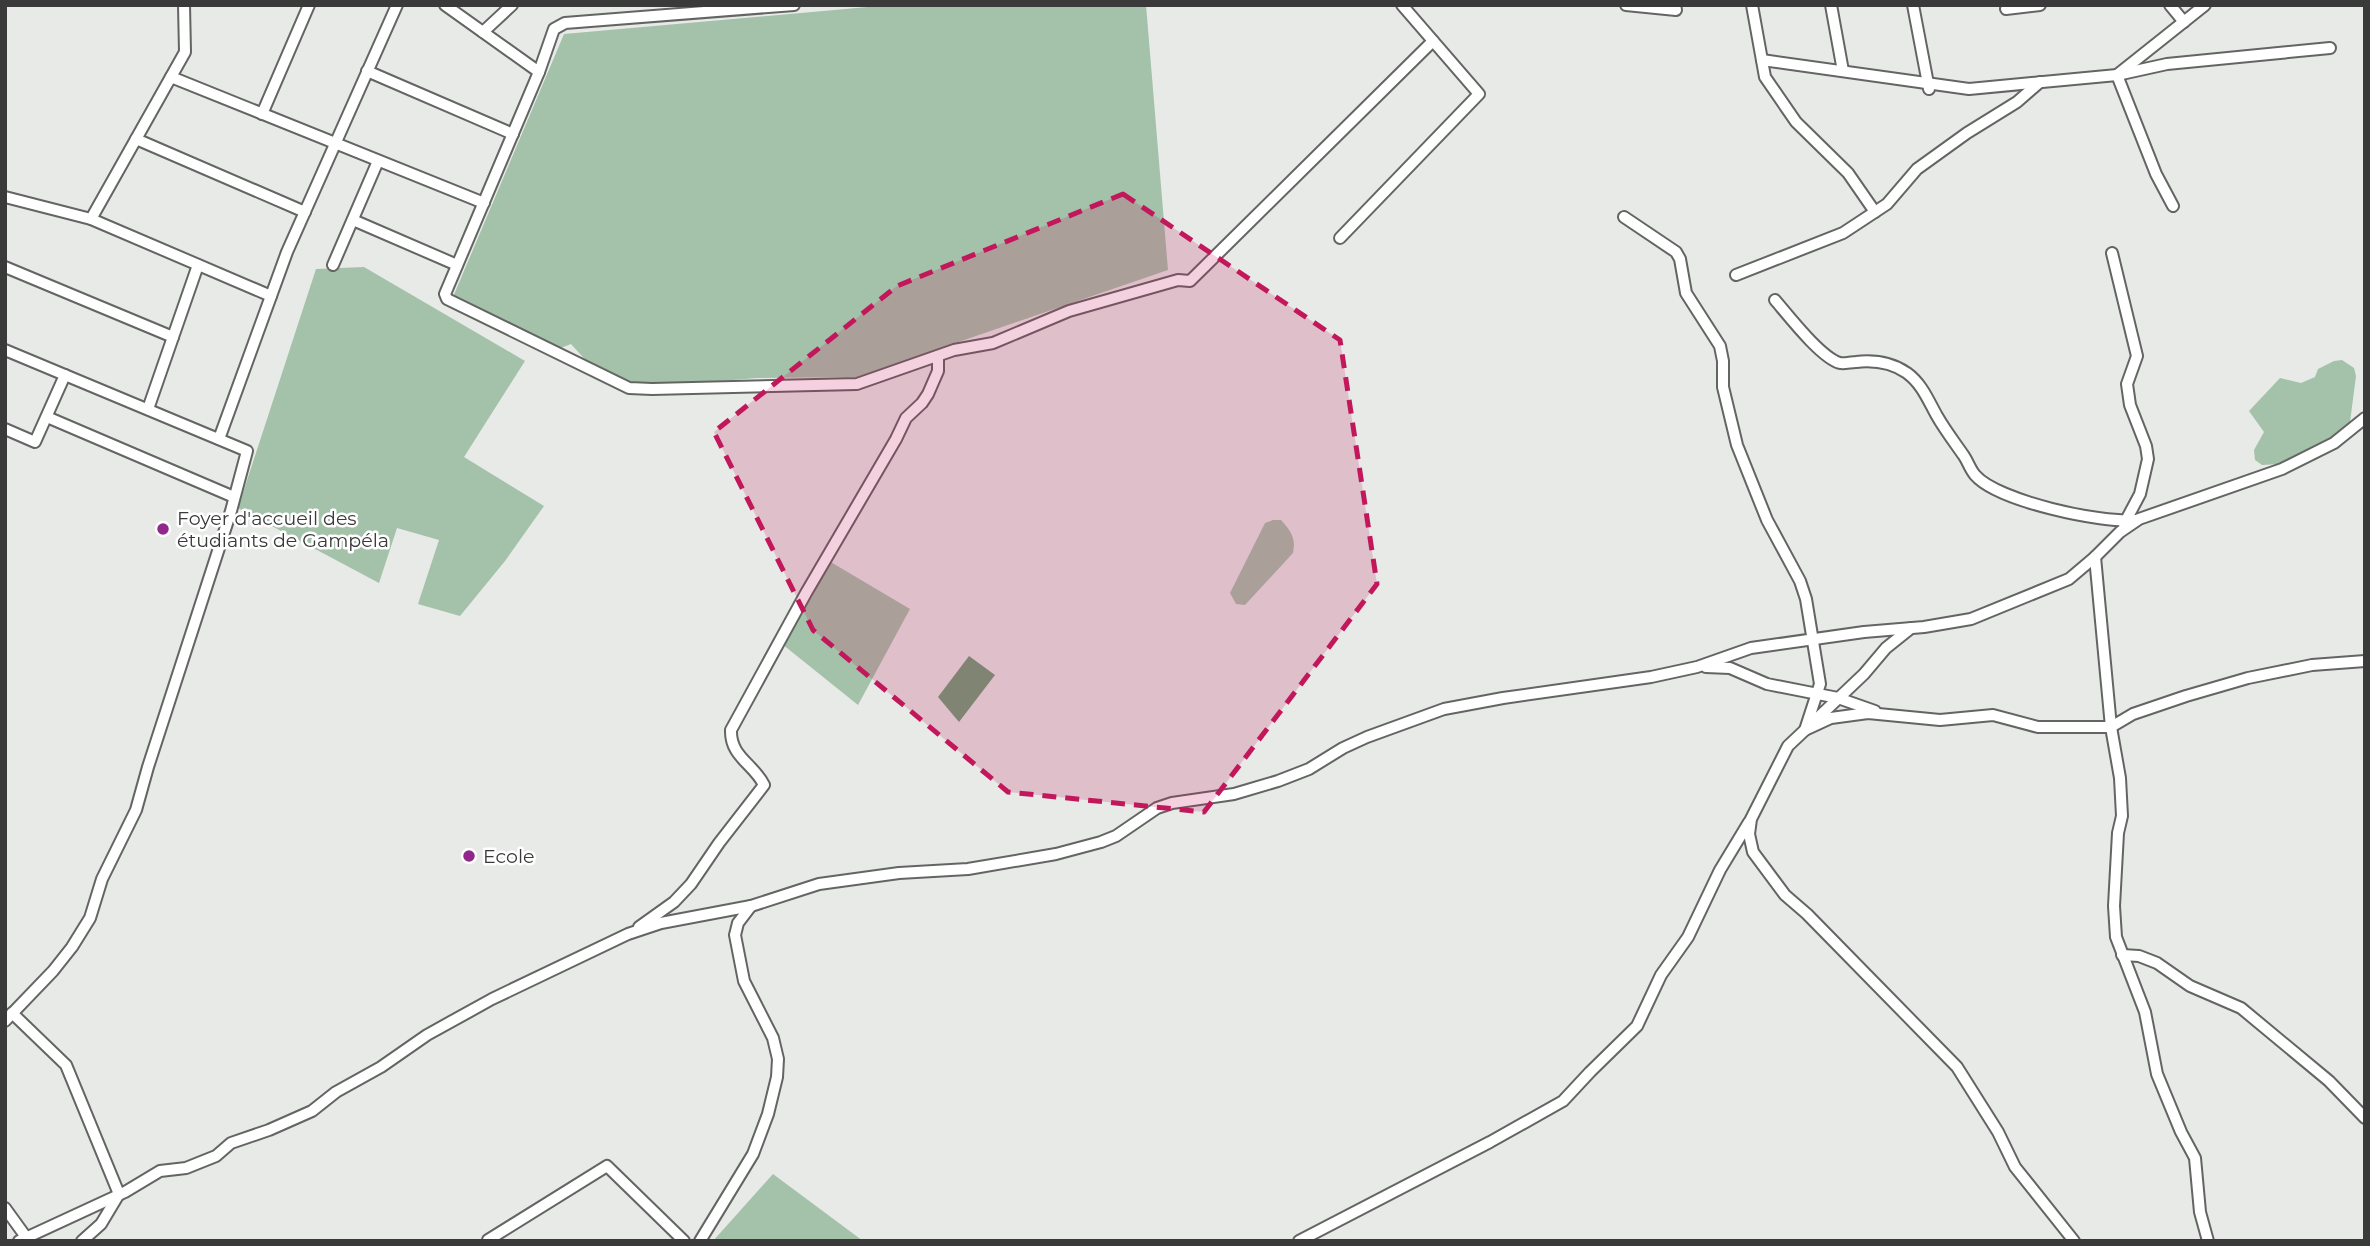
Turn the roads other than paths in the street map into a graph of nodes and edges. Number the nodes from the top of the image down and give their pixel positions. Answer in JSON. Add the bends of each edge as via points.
{"nodes":[{"id":1,"x":184,"y":5,"type":"edge"},
{"id":2,"x":309,"y":5,"type":"edge"},
{"id":3,"x":397,"y":5,"type":"edge"},
{"id":4,"x":445,"y":5,"type":"edge"},
{"id":5,"x":512,"y":5,"type":"edge"},
{"id":6,"x":794,"y":5,"type":"edge"},
{"id":7,"x":1402,"y":5,"type":"edge"},
{"id":8,"x":1626,"y":5,"type":"edge"},
{"id":9,"x":1675,"y":5,"type":"edge"},
{"id":10,"x":1752,"y":5,"type":"edge"},
{"id":11,"x":1831,"y":5,"type":"edge"},
{"id":12,"x":1913,"y":5,"type":"edge"},
{"id":13,"x":2040,"y":5,"type":"edge"},
{"id":14,"x":2170,"y":5,"type":"edge"},
{"id":15,"x":2205,"y":5,"type":"edge"},
{"id":16,"x":2007,"y":9,"type":"dead end"},
{"id":17,"x":2184,"y":22,"type":"junction"},
{"id":18,"x":483,"y":32,"type":"junction"},
{"id":19,"x":1433,"y":41,"type":"junction"},
{"id":20,"x":2330,"y":48,"type":"dead end"},
{"id":21,"x":1762,"y":60,"type":"junction"},
{"id":22,"x":368,"y":71,"type":"junction"},
{"id":23,"x":1843,"y":71,"type":"junction"},
{"id":24,"x":539,"y":72,"type":"junction"},
{"id":25,"x":2117,"y":75,"type":"junction"},
{"id":26,"x":171,"y":77,"type":"junction"},
{"id":27,"x":2040,"y":82,"type":"junction"},
{"id":28,"x":1929,"y":86,"type":"junction"},
{"id":29,"x":262,"y":114,"type":"junction"},
{"id":30,"x":513,"y":134,"type":"junction"},
{"id":31,"x":136,"y":139,"type":"junction"},
{"id":32,"x":335,"y":144,"type":"junction"},
{"id":33,"x":378,"y":161,"type":"junction"},
{"id":34,"x":5,"y":197,"type":"edge"},
{"id":35,"x":484,"y":203,"type":"junction"},
{"id":36,"x":2173,"y":206,"type":"dead end"},
{"id":37,"x":305,"y":212,"type":"junction"},
{"id":38,"x":1875,"y":212,"type":"junction"},
{"id":39,"x":1624,"y":217,"type":"dead end"},
{"id":40,"x":91,"y":219,"type":"junction"},
{"id":41,"x":353,"y":220,"type":"junction"},
{"id":42,"x":1340,"y":238,"type":"dead end"},
{"id":43,"x":2112,"y":253,"type":"dead end"},
{"id":44,"x":198,"y":265,"type":"junction"},
{"id":45,"x":333,"y":265,"type":"dead end"},
{"id":46,"x":457,"y":265,"type":"junction"},
{"id":47,"x":5,"y":267,"type":"edge"},
{"id":48,"x":1736,"y":275,"type":"dead end"},
{"id":49,"x":271,"y":296,"type":"junction"},
{"id":50,"x":1775,"y":300,"type":"dead end"},
{"id":51,"x":173,"y":337,"type":"junction"},
{"id":52,"x":5,"y":349,"type":"edge"},
{"id":53,"x":938,"y":356,"type":"junction"},
{"id":54,"x":65,"y":375,"type":"junction"},
{"id":55,"x":148,"y":409,"type":"junction"},
{"id":56,"x":47,"y":417,"type":"junction"},
{"id":57,"x":2365,"y":418,"type":"edge"},
{"id":58,"x":5,"y":429,"type":"edge"},
{"id":59,"x":219,"y":439,"type":"junction"},
{"id":60,"x":234,"y":497,"type":"junction"},
{"id":61,"x":2139,"y":519,"type":"junction"},
{"id":62,"x":2126,"y":521,"type":"junction"},
{"id":63,"x":2120,"y":532,"type":"junction"},
{"id":64,"x":2095,"y":558,"type":"junction"},
{"id":65,"x":1911,"y":628,"type":"junction"},
{"id":66,"x":1813,"y":638,"type":"junction"},
{"id":67,"x":2365,"y":661,"type":"edge"},
{"id":68,"x":1697,"y":667,"type":"junction"},
{"id":69,"x":1818,"y":693,"type":"junction"},
{"id":70,"x":1838,"y":698,"type":"junction"},
{"id":71,"x":1887,"y":716,"type":"junction"},
{"id":72,"x":2111,"y":727,"type":"junction"},
{"id":73,"x":1805,"y":730,"type":"junction"},
{"id":74,"x":1751,"y":819,"type":"junction"},
{"id":75,"x":751,"y":906,"type":"junction"},
{"id":76,"x":628,"y":934,"type":"junction"},
{"id":77,"x":2122,"y":955,"type":"junction"},
{"id":78,"x":9,"y":1017,"type":"edge"},
{"id":79,"x":2365,"y":1118,"type":"edge"},
{"id":80,"x":119,"y":1194,"type":"junction"},
{"id":81,"x":5,"y":1208,"type":"edge"},
{"id":82,"x":23,"y":1239,"type":"edge"},
{"id":83,"x":488,"y":1240,"type":"edge"},
{"id":84,"x":82,"y":1241,"type":"edge"},
{"id":85,"x":684,"y":1241,"type":"edge"},
{"id":86,"x":700,"y":1241,"type":"edge"},
{"id":87,"x":1299,"y":1241,"type":"edge"},
{"id":88,"x":2074,"y":1241,"type":"edge"},
{"id":89,"x":2208,"y":1241,"type":"edge"}],
"edges":[{"from":1,"to":26,"type":"street","via":[[185,52]]},
{"from":2,"to":29,"type":"street"},
{"from":3,"to":22,"type":"street"},
{"from":4,"to":18,"type":"street"},
{"from":5,"to":18,"type":"street"},
{"from":6,"to":24,"type":"street","via":[[565,23],[554,29]]},
{"from":7,"to":19,"type":"street"},
{"from":8,"to":9,"type":"street","via":[[1676,10]]},
{"from":10,"to":21,"type":"street"},
{"from":11,"to":23,"type":"street"},
{"from":12,"to":28,"type":"street"},
{"from":13,"to":16,"type":"street"},
{"from":14,"to":17,"type":"street"},
{"from":15,"to":17,"type":"street"},
{"from":17,"to":25,"type":"street"},
{"from":18,"to":24,"type":"street"},
{"from":19,"to":42,"type":"street","via":[[1479,94]]},
{"from":19,"to":53,"type":"street","via":[[1190,281],[1178,280],[1069,310],[993,343]]},
{"from":20,"to":25,"type":"street","via":[[2167,64]]},
{"from":21,"to":23,"type":"street"},
{"from":21,"to":38,"type":"street","via":[[1765,77],[1796,122],[1848,173]]},
{"from":22,"to":30,"type":"street"},
{"from":22,"to":32,"type":"street"},
{"from":23,"to":28,"type":"street"},
{"from":24,"to":30,"type":"street"},
{"from":25,"to":27,"type":"street"},
{"from":25,"to":36,"type":"street"},
{"from":26,"to":29,"type":"street"},
{"from":26,"to":31,"type":"street"},
{"from":27,"to":28,"type":"street","via":[[1969,89]]},
{"from":27,"to":38,"type":"street","via":[[1917,169]]},
{"from":29,"to":32,"type":"street"},
{"from":30,"to":35,"type":"street"},
{"from":31,"to":37,"type":"street"},
{"from":31,"to":40,"type":"street"},
{"from":32,"to":33,"type":"street"},
{"from":32,"to":37,"type":"street"},
{"from":33,"to":35,"type":"street"},
{"from":33,"to":41,"type":"street"},
{"from":34,"to":40,"type":"street"},
{"from":35,"to":46,"type":"street"},
{"from":37,"to":49,"type":"street"},
{"from":38,"to":48,"type":"street","via":[[1843,233]]},
{"from":39,"to":66,"type":"street","via":[[1676,252],[1686,293],[1720,346],[1727,408],[1737,445],[1767,520],[1800,582]]},
{"from":40,"to":44,"type":"street"},
{"from":41,"to":45,"type":"street"},
{"from":41,"to":46,"type":"street"},
{"from":43,"to":62,"type":"street","via":[[2137,356],[2127,384],[2130,405],[2148,459],[2140,494]]},
{"from":44,"to":49,"type":"street"},
{"from":44,"to":51,"type":"street"},
{"from":46,"to":53,"type":"street","via":[[447,299],[629,388],[857,383]]},
{"from":47,"to":51,"type":"street"},
{"from":49,"to":59,"type":"street"},
{"from":50,"to":62,"type":"street","via":[[1801,331],[1840,363],[1885,362],[1906,372],[1927,395],[1973,473],[1991,489],[2076,514]]},
{"from":51,"to":55,"type":"street"},
{"from":52,"to":54,"type":"street"},
{"from":53,"to":76,"type":"street","via":[[938,370],[928,394],[906,418],[731,730],[737,755],[764,785],[691,884],[674,902]]},
{"from":54,"to":55,"type":"street"},
{"from":54,"to":56,"type":"street"},
{"from":55,"to":59,"type":"street"},
{"from":56,"to":58,"type":"street","via":[[35,442]]},
{"from":56,"to":60,"type":"street"},
{"from":57,"to":61,"type":"street","via":[[2334,443],[2282,469]]},
{"from":59,"to":60,"type":"street","via":[[247,451]]},
{"from":60,"to":78,"type":"street","via":[[136,810],[102,879],[90,918],[53,971]]},
{"from":61,"to":62,"type":"street"},
{"from":61,"to":63,"type":"street"},
{"from":62,"to":63,"type":"street"},
{"from":63,"to":64,"type":"street"},
{"from":64,"to":65,"type":"street","via":[[2069,579],[1987,614]]},
{"from":64,"to":72,"type":"street"},
{"from":65,"to":66,"type":"street"},
{"from":65,"to":70,"type":"street"},
{"from":66,"to":68,"type":"street","via":[[1751,648]]},
{"from":66,"to":69,"type":"street"},
{"from":67,"to":72,"type":"street","via":[[2312,665],[2248,678],[2133,714]]},
{"from":68,"to":69,"type":"street","via":[[1730,668],[1767,684]]},
{"from":68,"to":75,"type":"street","via":[[1444,709],[1367,737],[1278,781],[1234,794],[1171,803],[1116,836],[1056,854],[968,869],[819,884]]},
{"from":69,"to":70,"type":"street"},
{"from":69,"to":73,"type":"street"},
{"from":70,"to":71,"type":"street"},
{"from":70,"to":73,"type":"street"},
{"from":71,"to":72,"type":"street","via":[[1940,720],[1993,715],[2038,727]]},
{"from":71,"to":73,"type":"street","via":[[1868,713],[1831,718]]},
{"from":72,"to":77,"type":"street","via":[[2122,816],[2114,906]]},
{"from":73,"to":74,"type":"street","via":[[1788,746]]},
{"from":74,"to":87,"type":"street","via":[[1688,937],[1661,975],[1637,1026],[1563,1101]]},
{"from":74,"to":88,"type":"street","via":[[1753,852],[1784,895],[1957,1067],[2015,1167]]},
{"from":75,"to":76,"type":"street"},
{"from":75,"to":86,"type":"street","via":[[738,923],[736,935],[744,981],[773,1038],[777,1077],[753,1154]]},
{"from":76,"to":80,"type":"street","via":[[438,1029],[312,1111],[231,1143],[216,1156],[186,1168],[160,1171]]},
{"from":77,"to":79,"type":"street","via":[[2157,963],[2190,986],[2241,1008],[2329,1081]]},
{"from":77,"to":89,"type":"street","via":[[2144,1012],[2157,1074],[2195,1158]]},
{"from":78,"to":80,"type":"street","via":[[66,1065]]},
{"from":80,"to":82,"type":"street"},
{"from":80,"to":84,"type":"street","via":[[101,1224]]},
{"from":81,"to":82,"type":"street"},
{"from":83,"to":85,"type":"street","via":[[607,1166]]}]}
